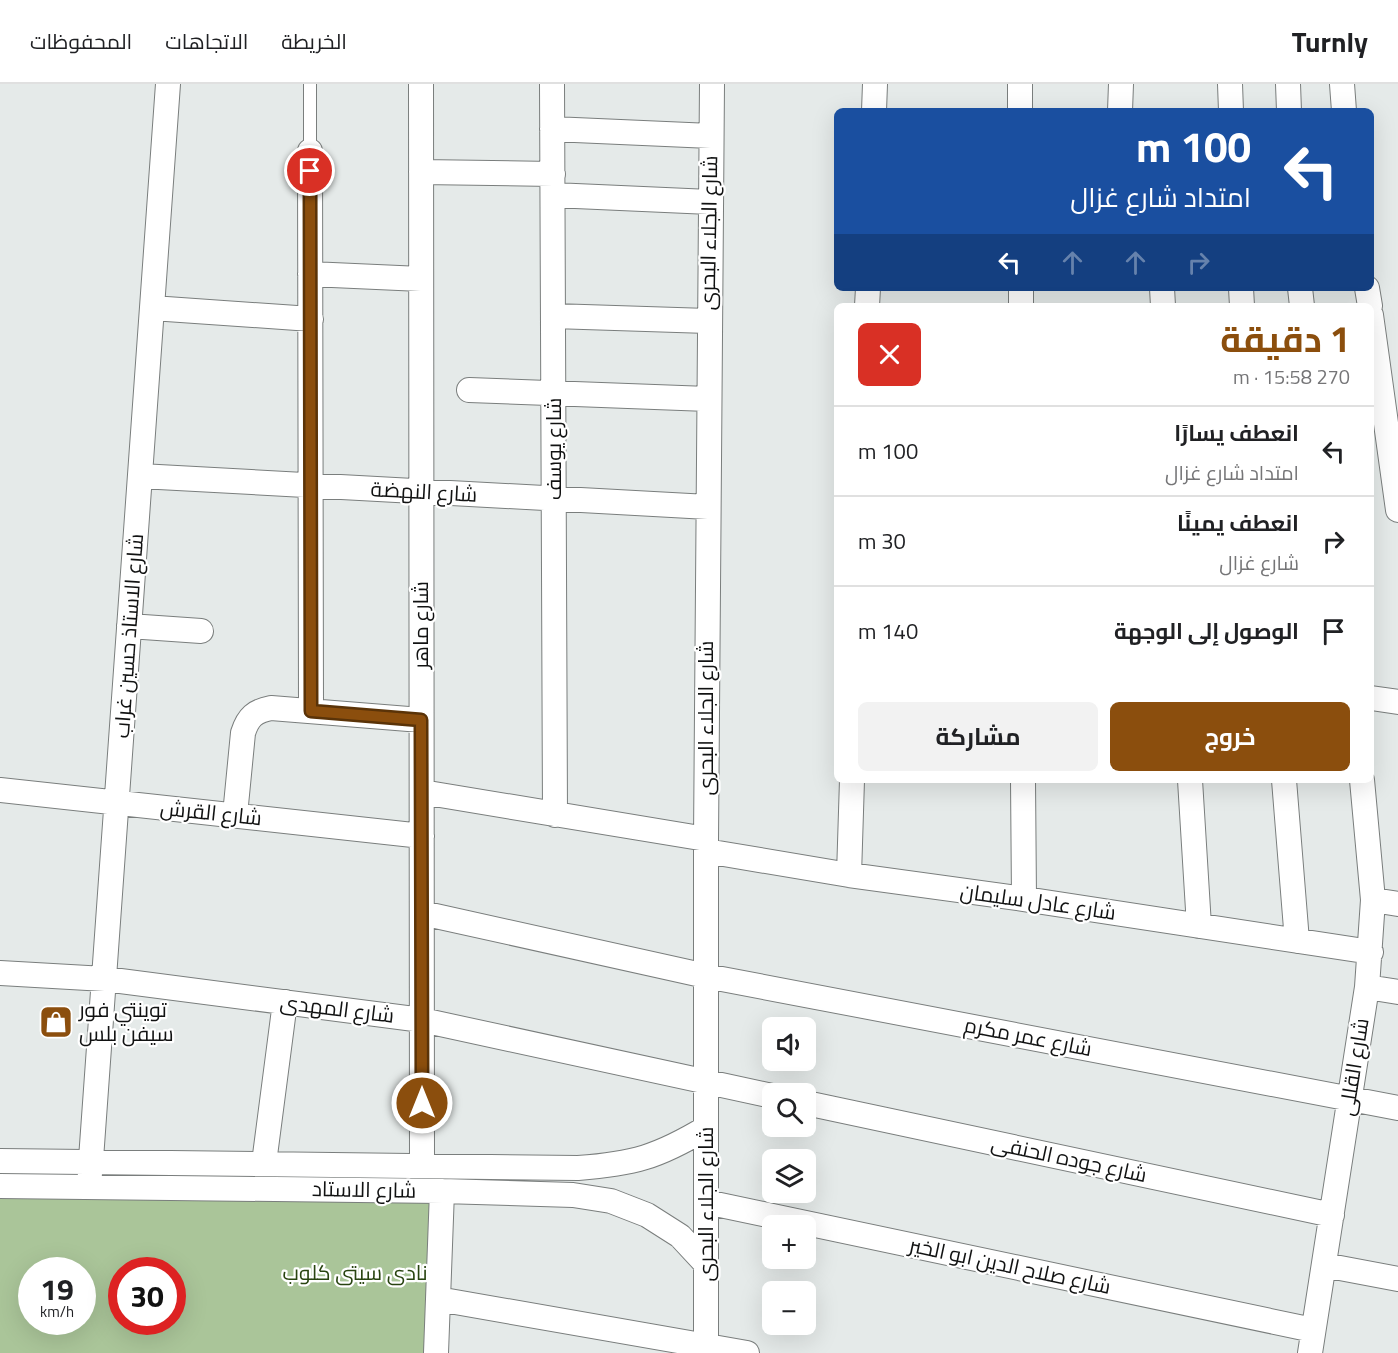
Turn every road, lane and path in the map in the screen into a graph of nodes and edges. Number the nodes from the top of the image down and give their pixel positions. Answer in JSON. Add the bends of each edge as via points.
{"nodes":[{"id":1,"x":168,"y":84,"type":"edge"},
{"id":2,"x":310,"y":84,"type":"edge"},
{"id":3,"x":421,"y":84,"type":"edge"},
{"id":4,"x":552,"y":84,"type":"edge"},
{"id":5,"x":711,"y":84,"type":"edge"},
{"id":6,"x":875,"y":84,"type":"edge"},
{"id":7,"x":1020,"y":84,"type":"edge"},
{"id":8,"x":1121,"y":84,"type":"edge"},
{"id":9,"x":1230,"y":84,"type":"edge"},
{"id":10,"x":1288,"y":84,"type":"edge"},
{"id":11,"x":1342,"y":84,"type":"edge"},
{"id":12,"x":874,"y":108,"type":"edge"},
{"id":13,"x":1020,"y":108,"type":"edge"},
{"id":14,"x":1120,"y":108,"type":"edge"},
{"id":15,"x":1230,"y":108,"type":"edge"},
{"id":16,"x":1289,"y":108,"type":"edge"},
{"id":17,"x":1344,"y":108,"type":"edge"},
{"id":18,"x":552,"y":129,"type":"junction"},
{"id":19,"x":711,"y":136,"type":"junction"},
{"id":20,"x":310,"y":151,"type":"joint"},
{"id":21,"x":421,"y":172,"type":"junction"},
{"id":22,"x":553,"y":185,"type":"junction"},
{"id":23,"x":710,"y":202,"type":"junction"},
{"id":24,"x":310,"y":274,"type":"junction"},
{"id":25,"x":421,"y":279,"type":"junction"},
{"id":26,"x":152,"y":308,"type":"junction"},
{"id":27,"x":553,"y":316,"type":"junction"},
{"id":28,"x":310,"y":319,"type":"junction"},
{"id":29,"x":708,"y":321,"type":"junction"},
{"id":30,"x":1374,"y":337,"type":"edge"},
{"id":31,"x":469,"y":390,"type":"dead end"},
{"id":32,"x":554,"y":393,"type":"junction"},
{"id":33,"x":708,"y":399,"type":"junction"},
{"id":34,"x":140,"y":476,"type":"junction"},
{"id":35,"x":311,"y":486,"type":"junction"},
{"id":36,"x":421,"y":492,"type":"junction"},
{"id":37,"x":554,"y":499,"type":"junction"},
{"id":38,"x":708,"y":507,"type":"junction"},
{"id":39,"x":1398,"y":510,"type":"edge"},
{"id":40,"x":129,"y":626,"type":"junction"},
{"id":41,"x":201,"y":631,"type":"dead end"},
{"id":42,"x":1374,"y":698,"type":"edge"},
{"id":43,"x":1398,"y":702,"type":"edge"},
{"id":44,"x":311,"y":711,"type":"junction"},
{"id":45,"x":421,"y":720,"type":"junction"},
{"id":46,"x":852,"y":783,"type":"edge"},
{"id":47,"x":1023,"y":783,"type":"edge"},
{"id":48,"x":1190,"y":783,"type":"edge"},
{"id":49,"x":1284,"y":783,"type":"edge"},
{"id":50,"x":1362,"y":783,"type":"edge"},
{"id":51,"x":0,"y":790,"type":"edge"},
{"id":52,"x":422,"y":792,"type":"junction"},
{"id":53,"x":117,"y":803,"type":"junction"},
{"id":54,"x":555,"y":814,"type":"junction"},
{"id":55,"x":235,"y":815,"type":"junction"},
{"id":56,"x":422,"y":836,"type":"junction"},
{"id":57,"x":706,"y":845,"type":"junction"},
{"id":58,"x":849,"y":875,"type":"junction"},
{"id":59,"x":1024,"y":899,"type":"junction"},
{"id":60,"x":1373,"y":900,"type":"junction"},
{"id":61,"x":1398,"y":904,"type":"edge"},
{"id":62,"x":422,"y":913,"type":"junction"},
{"id":63,"x":1199,"y":926,"type":"junction"},
{"id":64,"x":1298,"y":941,"type":"junction"},
{"id":65,"x":1371,"y":952,"type":"junction"},
{"id":66,"x":0,"y":973,"type":"edge"},
{"id":67,"x":706,"y":976,"type":"junction"},
{"id":68,"x":105,"y":979,"type":"junction"},
{"id":69,"x":1367,"y":987,"type":"junction"},
{"id":70,"x":1398,"y":992,"type":"edge"},
{"id":71,"x":285,"y":1002,"type":"junction"},
{"id":72,"x":422,"y":1020,"type":"junction"},
{"id":73,"x":706,"y":1082,"type":"junction"},
{"id":74,"x":762,"y":1094,"type":"edge"},
{"id":75,"x":1350,"y":1098,"type":"junction"},
{"id":76,"x":816,"y":1105,"type":"edge"},
{"id":77,"x":1398,"y":1108,"type":"edge"},
{"id":78,"x":706,"y":1128,"type":"junction"},
{"id":79,"x":0,"y":1161,"type":"edge"},
{"id":80,"x":91,"y":1162,"type":"junction"},
{"id":81,"x":264,"y":1163,"type":"junction"},
{"id":82,"x":422,"y":1165,"type":"junction"},
{"id":83,"x":532,"y":1167,"type":"junction"},
{"id":84,"x":0,"y":1186,"type":"edge"},
{"id":85,"x":89,"y":1187,"type":"junction"},
{"id":86,"x":442,"y":1191,"type":"junction"},
{"id":87,"x":530,"y":1194,"type":"junction"},
{"id":88,"x":706,"y":1202,"type":"junction"},
{"id":89,"x":1332,"y":1215,"type":"junction"},
{"id":90,"x":706,"y":1264,"type":"junction"},
{"id":91,"x":1324,"y":1265,"type":"junction"},
{"id":92,"x":1398,"y":1279,"type":"edge"},
{"id":93,"x":438,"y":1299,"type":"junction"},
{"id":94,"x":1312,"y":1342,"type":"edge"},
{"id":95,"x":706,"y":1349,"type":"edge"},
{"id":96,"x":436,"y":1353,"type":"edge"},
{"id":97,"x":747,"y":1353,"type":"edge"}],
"edges":[{"from":1,"to":26,"type":"street","name":"شارع الاستاذ حسين غراب"},
{"from":2,"to":20,"type":"lane"},
{"from":3,"to":21,"type":"street","name":"شارع ماهر"},
{"from":4,"to":18,"type":"street","name":"شارع يوسف"},
{"from":5,"to":19,"type":"street","name":"شارع الجلاء البحرى"},
{"from":6,"to":12,"type":"street"},
{"from":7,"to":13,"type":"street"},
{"from":8,"to":14,"type":"street"},
{"from":9,"to":15,"type":"street"},
{"from":10,"to":16,"type":"street"},
{"from":11,"to":17,"type":"street"},
{"from":18,"to":19,"type":"street"},
{"from":18,"to":22,"type":"street","name":"شارع يوسف"},
{"from":19,"to":23,"type":"street","name":"شارع الجلاء البحرى"},
{"from":20,"to":24,"type":"street"},
{"from":21,"to":22,"type":"street"},
{"from":21,"to":25,"type":"street","name":"شارع ماهر"},
{"from":22,"to":23,"type":"street"},
{"from":22,"to":27,"type":"street","name":"شارع يوسف"},
{"from":23,"to":29,"type":"street","name":"شارع الجلاء البحرى"},
{"from":24,"to":25,"type":"street"},
{"from":24,"to":28,"type":"street"},
{"from":25,"to":36,"type":"street","name":"شارع ماهر"},
{"from":26,"to":28,"type":"street"},
{"from":26,"to":34,"type":"street","name":"شارع الاستاذ حسين غراب"},
{"from":27,"to":29,"type":"street"},
{"from":27,"to":32,"type":"street","name":"شارع يوسف"},
{"from":28,"to":35,"type":"street"},
{"from":29,"to":33,"type":"street","name":"شارع الجلاء البحرى"},
{"from":30,"to":39,"type":"street"},
{"from":31,"to":32,"type":"street"},
{"from":32,"to":33,"type":"street"},
{"from":32,"to":37,"type":"street","name":"شارع يوسف"},
{"from":33,"to":38,"type":"street","name":"شارع الجلاء البحرى"},
{"from":34,"to":35,"type":"street","name":"شارع النهضة"},
{"from":34,"to":40,"type":"street","name":"شارع الاستاذ حسين غراب"},
{"from":35,"to":36,"type":"street","name":"شارع النهضة"},
{"from":35,"to":44,"type":"street"},
{"from":36,"to":37,"type":"street","name":"شارع النهضة"},
{"from":36,"to":45,"type":"street","name":"شارع ماهر"},
{"from":37,"to":38,"type":"street","name":"شارع النهضة"},
{"from":37,"to":54,"type":"street","name":"شارع يوسف"},
{"from":38,"to":57,"type":"street","name":"شارع الجلاء البحرى"},
{"from":40,"to":41,"type":"street"},
{"from":40,"to":53,"type":"street","name":"شارع الاستاذ حسين غراب"},
{"from":42,"to":43,"type":"street"},
{"from":44,"to":45,"type":"street"},
{"from":44,"to":55,"type":"street","via":[[261,710],[246,723]]},
{"from":45,"to":52,"type":"street","name":"شارع ماهر"},
{"from":46,"to":58,"type":"street"},
{"from":47,"to":59,"type":"street"},
{"from":48,"to":63,"type":"street"},
{"from":49,"to":64,"type":"street"},
{"from":50,"to":60,"type":"street","name":"شارع القللى"},
{"from":51,"to":53,"type":"street","name":"شارع القرش"},
{"from":52,"to":54,"type":"street","name":"شارع عادل سليمان"},
{"from":52,"to":56,"type":"street","name":"شارع ماهر"},
{"from":53,"to":55,"type":"street","name":"شارع القرش"},
{"from":53,"to":68,"type":"street","name":"شارع الاستاذ حسين غراب"},
{"from":54,"to":57,"type":"street","name":"شارع عادل سليمان"},
{"from":55,"to":56,"type":"street","name":"شارع القرش"},
{"from":56,"to":62,"type":"street","name":"شارع ماهر"},
{"from":57,"to":58,"type":"street","name":"شارع عادل سليمان"},
{"from":57,"to":67,"type":"street","name":"شارع الجلاء البحرى"},
{"from":58,"to":59,"type":"street","name":"شارع عادل سليمان"},
{"from":59,"to":63,"type":"street","name":"شارع عادل سليمان"},
{"from":60,"to":61,"type":"street"},
{"from":60,"to":65,"type":"street","name":"شارع القللى"},
{"from":62,"to":67,"type":"street","name":"شارع عمر مكرم"},
{"from":62,"to":72,"type":"street","name":"شارع ماهر"},
{"from":63,"to":64,"type":"street","name":"شارع عادل سليمان"},
{"from":64,"to":65,"type":"street","name":"شارع عادل سليمان"},
{"from":65,"to":69,"type":"street","name":"شارع القللى"},
{"from":66,"to":68,"type":"street","name":"شارع المهدى"},
{"from":67,"to":73,"type":"street","name":"شارع الجلاء البحرى"},
{"from":67,"to":75,"type":"street","name":"شارع عمر مكرم"},
{"from":68,"to":71,"type":"street","name":"شارع المهدى"},
{"from":68,"to":80,"type":"street","name":"شارع الاستاذ حسين غراب"},
{"from":69,"to":70,"type":"street"},
{"from":69,"to":75,"type":"street","name":"شارع القللى"},
{"from":71,"to":72,"type":"street","name":"شارع المهدى"},
{"from":71,"to":81,"type":"street"},
{"from":72,"to":73,"type":"street","name":"شارع المهدى"},
{"from":72,"to":82,"type":"street","name":"شارع ماهر"},
{"from":73,"to":74,"type":"street"},
{"from":73,"to":78,"type":"street","name":"شارع الجلاء البحرى"},
{"from":75,"to":77,"type":"street","name":"شارع عمر مكرم"},
{"from":75,"to":89,"type":"street","name":"شارع القللى"},
{"from":76,"to":89,"type":"street","name":"شارع جوده الحنفى"},
{"from":78,"to":83,"type":"street","name":"شارع الاستاد","via":[[659,1154],[633,1162],[578,1168]]},
{"from":78,"to":88,"type":"street","name":"شارع الجلاء البحرى"},
{"from":79,"to":80,"type":"street","name":"شارع الاستاد"},
{"from":80,"to":81,"type":"street","name":"شارع الاستاد"},
{"from":80,"to":85,"type":"street","name":"شارع الاستاذ حسين غراب"},
{"from":81,"to":82,"type":"street","name":"شارع الاستاد"},
{"from":82,"to":83,"type":"street","name":"شارع الاستاد"},
{"from":83,"to":87,"type":"street","via":[[534,1181]]},
{"from":84,"to":85,"type":"street","name":"شارع الاستاد"},
{"from":85,"to":86,"type":"street","name":"شارع الاستاد"},
{"from":86,"to":87,"type":"street","name":"شارع الاستاد"},
{"from":86,"to":93,"type":"street"},
{"from":87,"to":90,"type":"street","name":"شارع الاستاد","via":[[611,1201],[648,1215],[680,1236]]},
{"from":88,"to":90,"type":"street","name":"شارع الجلاء البحرى"},
{"from":88,"to":94,"type":"street","name":"شارع صلاح الدين ابو الخير"},
{"from":89,"to":91,"type":"street","name":"شارع القللى"},
{"from":90,"to":95,"type":"street","name":"شارع الجلاء البحرى"},
{"from":91,"to":92,"type":"street"},
{"from":91,"to":94,"type":"street","name":"شارع القللى"},
{"from":93,"to":95,"type":"street"},
{"from":93,"to":96,"type":"street"},
{"from":95,"to":97,"type":"street"}]}
